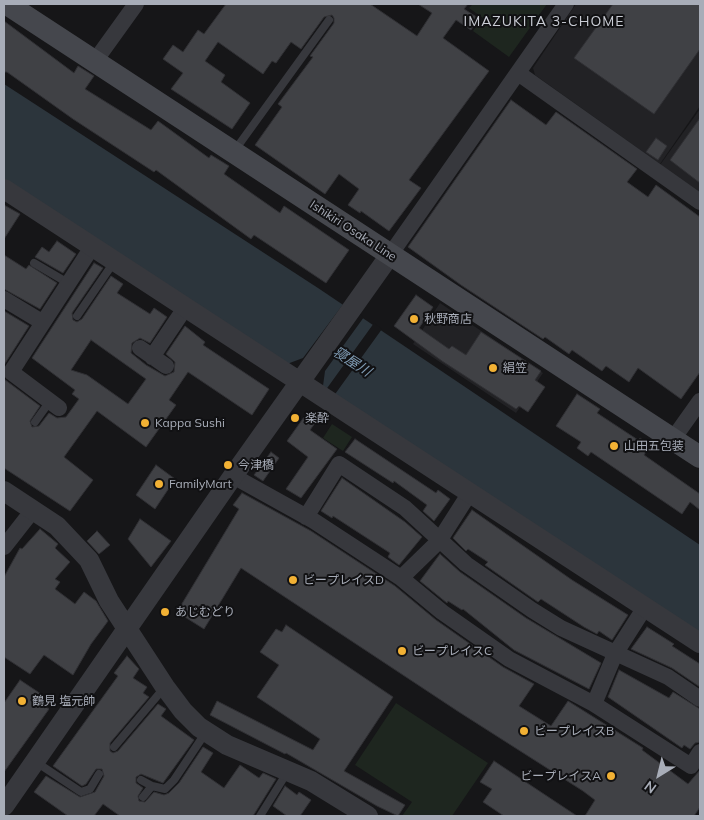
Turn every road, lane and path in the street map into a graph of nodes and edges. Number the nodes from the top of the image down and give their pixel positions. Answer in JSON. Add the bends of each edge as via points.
{"nodes":[{"id":1,"x":7,"y":4,"type":"edge"},
{"id":2,"x":136,"y":4,"type":"edge"},
{"id":3,"x":566,"y":4,"type":"edge"},
{"id":4,"x":329,"y":20,"type":"dead end"},
{"id":5,"x":95,"y":61,"type":"junction"},
{"id":6,"x":518,"y":73,"type":"junction"},
{"id":7,"x":233,"y":152,"type":"junction"},
{"id":8,"x":4,"y":189,"type":"edge"},
{"id":9,"x":700,"y":202,"type":"edge"},
{"id":10,"x":92,"y":247,"type":"junction"},
{"id":11,"x":390,"y":255,"type":"junction"},
{"id":12,"x":114,"y":261,"type":"junction"},
{"id":13,"x":34,"y":263,"type":"dead end"},
{"id":14,"x":68,"y":283,"type":"junction"},
{"id":15,"x":4,"y":299,"type":"edge"},
{"id":16,"x":186,"y":308,"type":"junction"},
{"id":17,"x":77,"y":316,"type":"dead end"},
{"id":18,"x":42,"y":322,"type":"junction"},
{"id":19,"x":153,"y":357,"type":"dead end"},
{"id":20,"x":11,"y":363,"type":"edge"},
{"id":21,"x":302,"y":380,"type":"junction"},
{"id":22,"x":700,"y":401,"type":"edge"},
{"id":23,"x":54,"y":405,"type":"joint"},
{"id":24,"x":35,"y":422,"type":"dead end"},
{"id":25,"x":673,"y":439,"type":"junction"},
{"id":26,"x":700,"y":457,"type":"edge"},
{"id":27,"x":233,"y":476,"type":"junction"},
{"id":28,"x":4,"y":490,"type":"edge"},
{"id":29,"x":470,"y":494,"type":"junction"},
{"id":30,"x":33,"y":510,"type":"junction"},
{"id":31,"x":306,"y":517,"type":"junction"},
{"id":32,"x":439,"y":541,"type":"junction"},
{"id":33,"x":4,"y":547,"type":"edge"},
{"id":34,"x":401,"y":578,"type":"junction"},
{"id":35,"x":645,"y":607,"type":"junction"},
{"id":36,"x":128,"y":628,"type":"junction"},
{"id":37,"x":700,"y":643,"type":"edge"},
{"id":38,"x":614,"y":654,"type":"junction"},
{"id":39,"x":165,"y":686,"type":"junction"},
{"id":40,"x":700,"y":699,"type":"edge"},
{"id":41,"x":594,"y":704,"type":"junction"},
{"id":42,"x":206,"y":732,"type":"junction"},
{"id":43,"x":114,"y":747,"type":"dead end"},
{"id":44,"x":700,"y":752,"type":"edge"},
{"id":45,"x":35,"y":761,"type":"junction"},
{"id":46,"x":289,"y":771,"type":"junction"},
{"id":47,"x":99,"y":774,"type":"dead end"},
{"id":48,"x":141,"y":780,"type":"dead end"},
{"id":49,"x":152,"y":786,"type":"junction"},
{"id":50,"x":143,"y":797,"type":"dead end"},
{"id":51,"x":4,"y":806,"type":"edge"},
{"id":52,"x":260,"y":816,"type":"edge"},
{"id":53,"x":368,"y":816,"type":"edge"}],
"edges":[{"from":1,"to":5,"type":"main road","name":"Ishikiri Osaka Line"},
{"from":2,"to":5,"type":"street"},
{"from":3,"to":6,"type":"street"},
{"from":4,"to":7,"type":"lane"},
{"from":5,"to":7,"type":"main road","name":"Ishikiri Osaka Line"},
{"from":6,"to":9,"type":"street"},
{"from":6,"to":11,"type":"street"},
{"from":7,"to":11,"type":"main road","name":"Ishikiri Osaka Line"},
{"from":8,"to":10,"type":"street"},
{"from":10,"to":12,"type":"street"},
{"from":10,"to":14,"type":"street"},
{"from":11,"to":21,"type":"street"},
{"from":11,"to":25,"type":"main road","name":"Ishikiri Osaka Line"},
{"from":12,"to":16,"type":"street"},
{"from":12,"to":17,"type":"lane"},
{"from":13,"to":14,"type":"lane"},
{"from":14,"to":18,"type":"street"},
{"from":15,"to":18,"type":"street"},
{"from":16,"to":19,"type":"street"},
{"from":16,"to":21,"type":"street"},
{"from":18,"to":20,"type":"street"},
{"from":20,"to":23,"type":"street","via":[[12,372]]},
{"from":21,"to":27,"type":"street"},
{"from":21,"to":29,"type":"street"},
{"from":22,"to":25,"type":"street"},
{"from":23,"to":24,"type":"lane"},
{"from":25,"to":26,"type":"main road","name":"Ishikiri Osaka Line"},
{"from":27,"to":31,"type":"street"},
{"from":27,"to":36,"type":"street"},
{"from":28,"to":30,"type":"street"},
{"from":29,"to":32,"type":"street"},
{"from":29,"to":35,"type":"street"},
{"from":30,"to":33,"type":"street"},
{"from":30,"to":36,"type":"street","via":[[57,526],[89,560],[109,601]]},
{"from":31,"to":32,"type":"street","via":[[339,464],[405,508]]},
{"from":31,"to":34,"type":"street"},
{"from":32,"to":34,"type":"street"},
{"from":32,"to":38,"type":"street","via":[[486,579],[532,610]]},
{"from":34,"to":41,"type":"street","via":[[442,612],[509,658]]},
{"from":35,"to":37,"type":"street"},
{"from":35,"to":38,"type":"street"},
{"from":36,"to":39,"type":"street"},
{"from":36,"to":45,"type":"street"},
{"from":38,"to":40,"type":"street","via":[[668,678]]},
{"from":38,"to":41,"type":"street"},
{"from":39,"to":42,"type":"street","via":[[183,711]]},
{"from":39,"to":43,"type":"lane"},
{"from":41,"to":44,"type":"street","via":[[691,766]]},
{"from":42,"to":46,"type":"street","via":[[227,745]]},
{"from":42,"to":49,"type":"lane","via":[[165,789]]},
{"from":45,"to":47,"type":"lane","via":[[81,792],[90,789]]},
{"from":45,"to":51,"type":"street"},
{"from":46,"to":52,"type":"lane"},
{"from":46,"to":53,"type":"street"},
{"from":48,"to":49,"type":"lane"},
{"from":49,"to":50,"type":"lane"}]}
